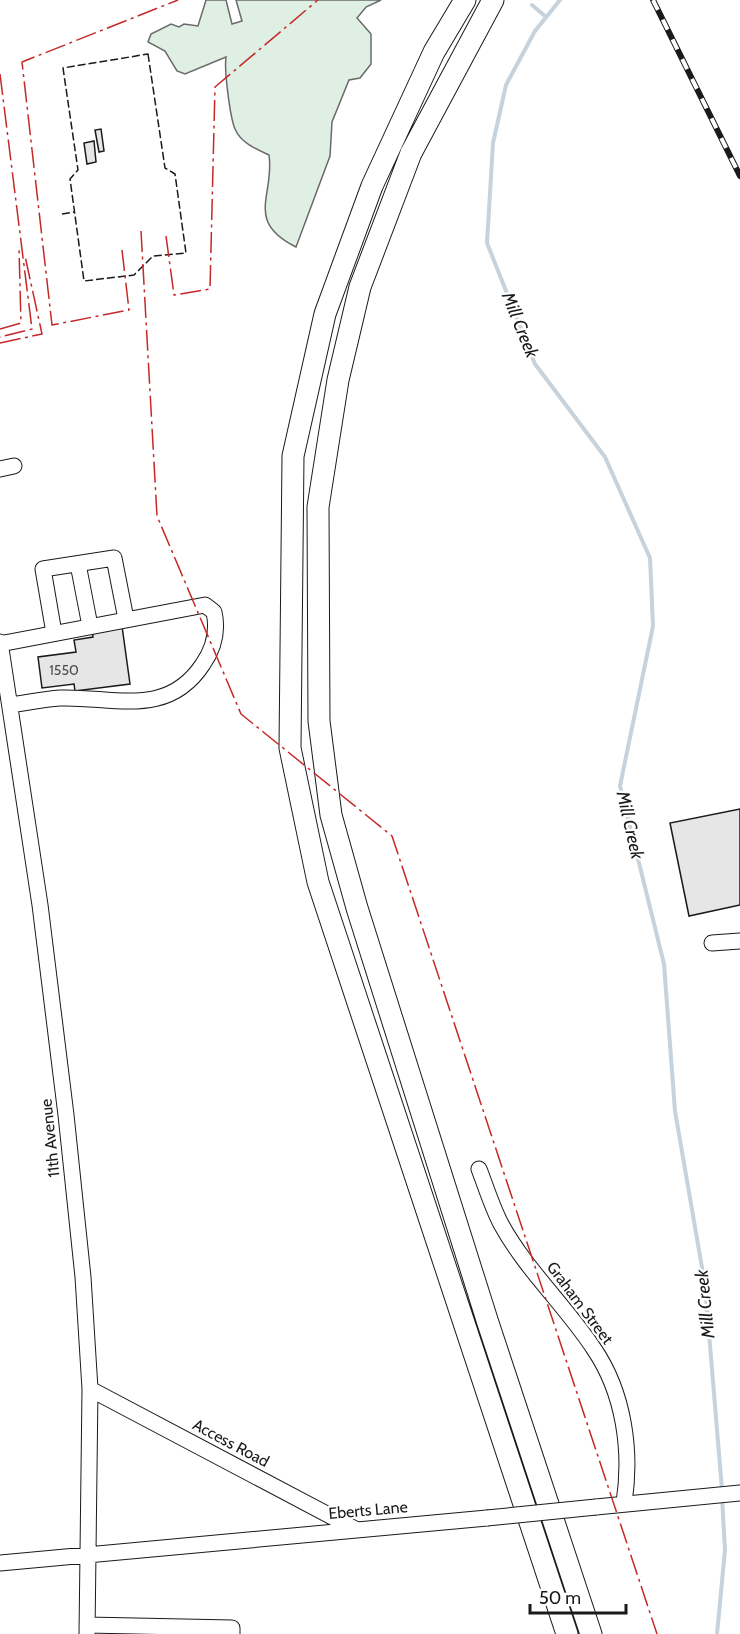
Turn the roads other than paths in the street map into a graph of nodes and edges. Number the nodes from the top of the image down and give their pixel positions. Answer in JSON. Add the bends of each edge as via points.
{"nodes":[{"id":1,"x":465,"y":0,"type":"edge"},
{"id":2,"x":493,"y":0,"type":"edge"},
{"id":3,"x":78,"y":564,"type":"junction"},
{"id":4,"x":126,"y":619,"type":"junction"},
{"id":5,"x":90,"y":626,"type":"junction"},
{"id":6,"x":54,"y":633,"type":"junction"},
{"id":7,"x":0,"y":643,"type":"edge"},
{"id":8,"x":10,"y":705,"type":"junction"},
{"id":9,"x":740,"y":941,"type":"edge"},
{"id":10,"x":712,"y":943,"type":"dead end"},
{"id":11,"x":479,"y":1168,"type":"dead end"},
{"id":12,"x":90,"y":1389,"type":"junction"},
{"id":13,"x":740,"y":1493,"type":"edge"},
{"id":14,"x":624,"y":1503,"type":"junction"},
{"id":15,"x":355,"y":1529,"type":"junction"},
{"id":16,"x":88,"y":1555,"type":"junction"},
{"id":17,"x":0,"y":1563,"type":"edge"},
{"id":18,"x":87,"y":1629,"type":"edge"},
{"id":19,"x":232,"y":1631,"type":"edge"},
{"id":20,"x":567,"y":1634,"type":"edge"},
{"id":21,"x":591,"y":1634,"type":"edge"}],
"edges":[{"from":1,"to":20,"type":"highway","via":[[434,51],[372,186],[326,314],[293,456],[290,748],[318,882]]},
{"from":2,"to":21,"type":"highway","via":[[411,153],[360,287],[338,380],[318,507],[319,721],[331,815],[357,908]]},
{"from":3,"to":4,"type":"street","via":[[114,558]]},
{"from":3,"to":5,"type":"street"},
{"from":3,"to":6,"type":"street","via":[[43,569]]},
{"from":4,"to":5,"type":"street"},
{"from":4,"to":8,"type":"street","via":[[205,605],[214,612],[217,628],[207,657],[194,678],[173,693],[128,702],[60,698]]},
{"from":5,"to":6,"type":"street"},
{"from":6,"to":7,"type":"street"},
{"from":7,"to":8,"type":"street","name":"11th Avenue"},
{"from":8,"to":12,"type":"street","name":"11th Avenue","via":[[66,1115]]},
{"from":9,"to":10,"type":"street"},
{"from":11,"to":14,"type":"street","name":"Graham Street","via":[[501,1224],[540,1281],[595,1349],[614,1389],[624,1424],[628,1475]]},
{"from":12,"to":15,"type":"street","name":"Access Road"},
{"from":12,"to":16,"type":"street","name":"11th Avenue"},
{"from":13,"to":14,"type":"street","name":"Eberts Lane"},
{"from":14,"to":15,"type":"street","name":"Eberts Lane","bridge":true},
{"from":15,"to":16,"type":"street","name":"Eberts Lane"},
{"from":16,"to":17,"type":"street","name":"Eberts Lane"},
{"from":16,"to":18,"type":"street","name":"11th Avenue"},
{"from":18,"to":19,"type":"street"}]}
